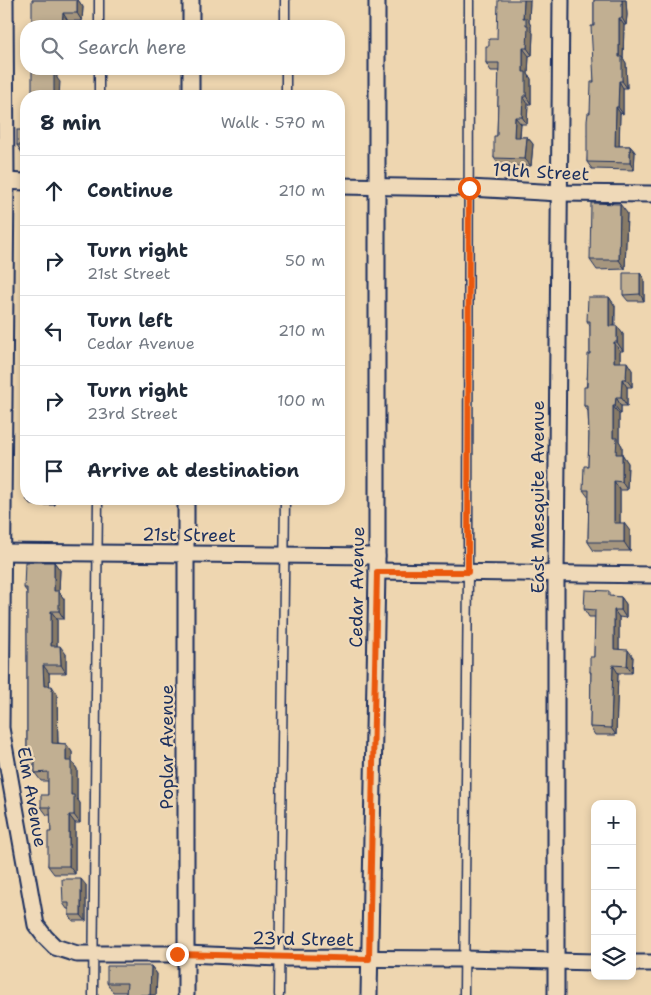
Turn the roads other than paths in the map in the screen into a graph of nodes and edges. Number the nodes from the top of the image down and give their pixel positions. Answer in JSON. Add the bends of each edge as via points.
{"nodes":[{"id":1,"x":5,"y":0,"type":"edge"},
{"id":2,"x":99,"y":0,"type":"edge"},
{"id":3,"x":191,"y":0,"type":"edge"},
{"id":4,"x":285,"y":0,"type":"edge"},
{"id":5,"x":377,"y":0,"type":"edge"},
{"id":6,"x":469,"y":0,"type":"edge"},
{"id":7,"x":561,"y":0,"type":"edge"},
{"id":8,"x":99,"y":20,"type":"edge"},
{"id":9,"x":191,"y":20,"type":"edge"},
{"id":10,"x":285,"y":20,"type":"edge"},
{"id":11,"x":99,"y":75,"type":"edge"},
{"id":12,"x":191,"y":75,"type":"edge"},
{"id":13,"x":286,"y":75,"type":"edge"},
{"id":14,"x":99,"y":90,"type":"edge"},
{"id":15,"x":191,"y":90,"type":"edge"},
{"id":16,"x":286,"y":90,"type":"edge"},
{"id":17,"x":3,"y":181,"type":"edge"},
{"id":18,"x":20,"y":182,"type":"edge"},
{"id":19,"x":345,"y":186,"type":"edge"},
{"id":20,"x":377,"y":188,"type":"junction"},
{"id":21,"x":469,"y":188,"type":"junction"},
{"id":22,"x":559,"y":193,"type":"junction"},
{"id":23,"x":651,"y":194,"type":"edge"},
{"id":24,"x":98,"y":505,"type":"edge"},
{"id":25,"x":186,"y":505,"type":"edge"},
{"id":26,"x":285,"y":505,"type":"edge"},
{"id":27,"x":1,"y":552,"type":"edge"},
{"id":28,"x":97,"y":553,"type":"junction"},
{"id":29,"x":185,"y":554,"type":"junction"},
{"id":30,"x":284,"y":555,"type":"junction"},
{"id":31,"x":377,"y":564,"type":"junction"},
{"id":32,"x":468,"y":572,"type":"junction"},
{"id":33,"x":556,"y":574,"type":"junction"},
{"id":34,"x":651,"y":575,"type":"edge"},
{"id":35,"x":45,"y":937,"type":"joint"},
{"id":36,"x":94,"y":954,"type":"junction"},
{"id":37,"x":186,"y":954,"type":"junction"},
{"id":38,"x":280,"y":958,"type":"junction"},
{"id":39,"x":369,"y":959,"type":"junction"},
{"id":40,"x":464,"y":959,"type":"junction"},
{"id":41,"x":557,"y":962,"type":"junction"},
{"id":42,"x":591,"y":962,"type":"edge"},
{"id":43,"x":636,"y":963,"type":"edge"},
{"id":44,"x":651,"y":963,"type":"edge"},
{"id":45,"x":94,"y":995,"type":"edge"},
{"id":46,"x":186,"y":995,"type":"edge"},
{"id":47,"x":279,"y":995,"type":"edge"},
{"id":48,"x":369,"y":995,"type":"edge"},
{"id":49,"x":464,"y":995,"type":"edge"},
{"id":50,"x":556,"y":995,"type":"edge"}],
"edges":[{"from":1,"to":17,"type":"street","name":"Elm Avenue"},
{"from":2,"to":8,"type":"lane"},
{"from":3,"to":9,"type":"street"},
{"from":4,"to":10,"type":"lane"},
{"from":5,"to":20,"type":"street","name":"Cedar Avenue"},
{"from":6,"to":21,"type":"lane"},
{"from":7,"to":22,"type":"street","name":"East Mesquite Avenue"},
{"from":11,"to":14,"type":"lane"},
{"from":12,"to":15,"type":"street"},
{"from":13,"to":16,"type":"lane"},
{"from":17,"to":18,"type":"street"},
{"from":17,"to":27,"type":"street","name":"Elm Avenue"},
{"from":19,"to":20,"type":"street","name":"19th Street"},
{"from":20,"to":21,"type":"street","name":"19th Street"},
{"from":20,"to":31,"type":"street","name":"Cedar Avenue"},
{"from":21,"to":22,"type":"street","name":"19th Street"},
{"from":21,"to":32,"type":"lane"},
{"from":22,"to":23,"type":"street","name":"19th Street"},
{"from":22,"to":33,"type":"street","name":"East Mesquite Avenue"},
{"from":24,"to":28,"type":"lane"},
{"from":25,"to":29,"type":"street","name":"Poplar Avenue"},
{"from":26,"to":30,"type":"lane"},
{"from":27,"to":28,"type":"street","name":"21st Street"},
{"from":27,"to":35,"type":"street","name":"Elm Avenue","via":[[1,728],[36,925]]},
{"from":28,"to":29,"type":"street","name":"21st Street"},
{"from":28,"to":36,"type":"lane"},
{"from":29,"to":30,"type":"street","name":"21st Street"},
{"from":29,"to":37,"type":"street","name":"Poplar Avenue"},
{"from":30,"to":31,"type":"street","name":"21st Street"},
{"from":30,"to":38,"type":"lane"},
{"from":31,"to":32,"type":"street","name":"21st Street"},
{"from":31,"to":39,"type":"street","name":"Cedar Avenue"},
{"from":32,"to":33,"type":"street","name":"21st Street"},
{"from":32,"to":40,"type":"lane"},
{"from":33,"to":34,"type":"street","name":"21st Street"},
{"from":33,"to":41,"type":"street","name":"East Mesquite Avenue"},
{"from":35,"to":36,"type":"street","name":"23rd Street","via":[[55,947],[77,954]]},
{"from":36,"to":37,"type":"street","name":"23rd Street"},
{"from":36,"to":45,"type":"lane"},
{"from":37,"to":38,"type":"street","name":"23rd Street"},
{"from":37,"to":46,"type":"street","name":"Poplar Avenue"},
{"from":38,"to":39,"type":"street","name":"23rd Street"},
{"from":38,"to":47,"type":"lane"},
{"from":39,"to":40,"type":"street","name":"23rd Street"},
{"from":39,"to":48,"type":"street","name":"Cedar Avenue"},
{"from":40,"to":41,"type":"street","name":"23rd Street"},
{"from":40,"to":49,"type":"lane"},
{"from":41,"to":42,"type":"street","name":"23rd Street"},
{"from":41,"to":50,"type":"street","name":"East Mesquite Avenue"},
{"from":43,"to":44,"type":"street"}]}
